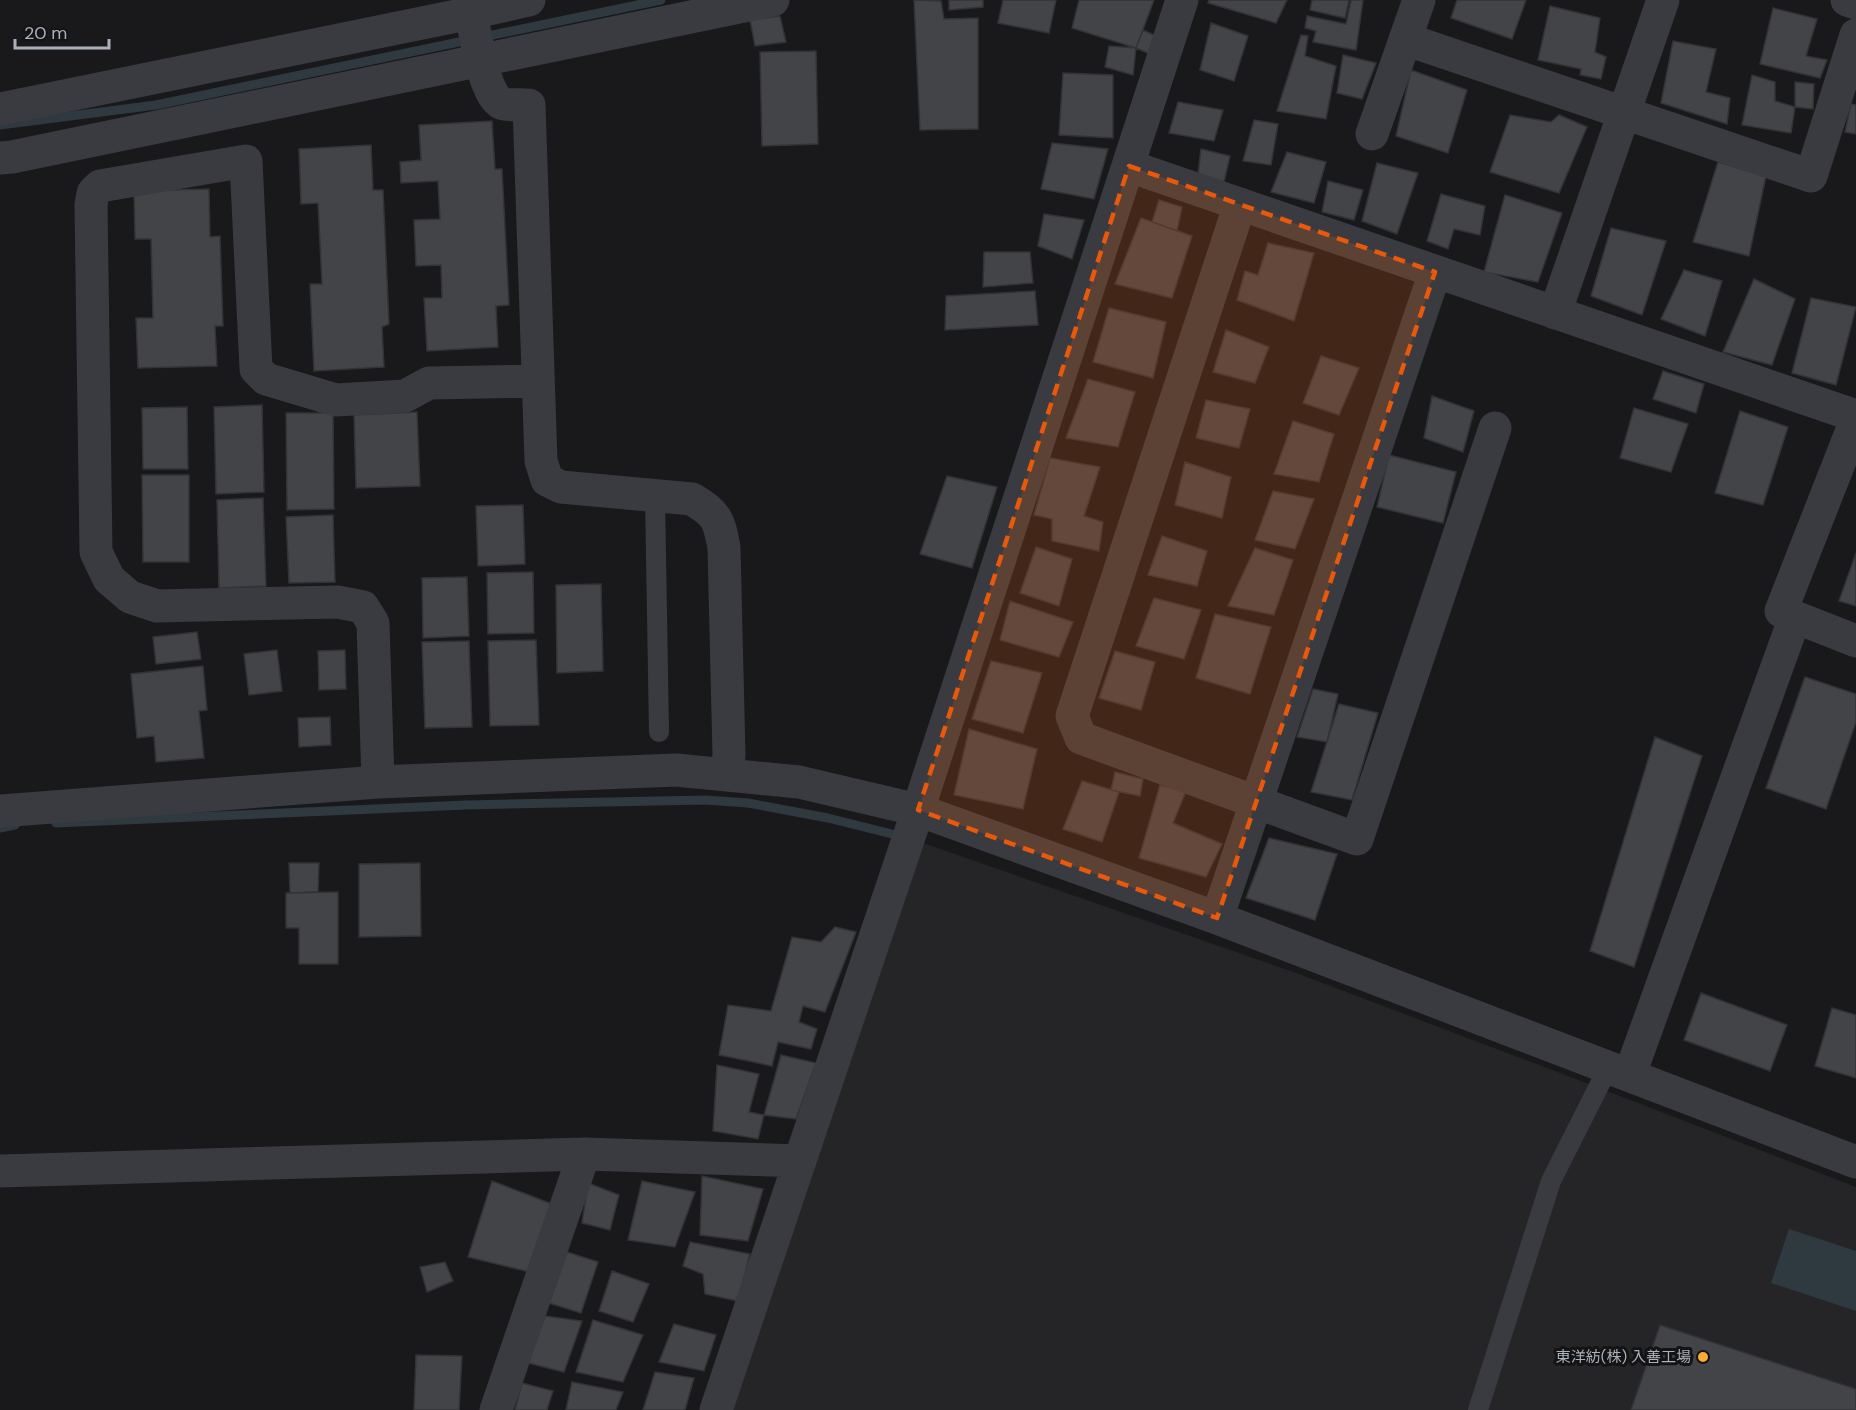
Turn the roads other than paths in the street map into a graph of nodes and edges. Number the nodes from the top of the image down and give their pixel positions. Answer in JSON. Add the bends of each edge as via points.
{"nodes":[{"id":1,"x":529,"y":0,"type":"edge"},
{"id":2,"x":773,"y":0,"type":"edge"},
{"id":3,"x":1182,"y":0,"type":"edge"},
{"id":4,"x":1419,"y":0,"type":"edge"},
{"id":5,"x":1663,"y":0,"type":"edge"},
{"id":6,"x":1847,"y":0,"type":"edge"},
{"id":7,"x":1856,"y":3,"type":"edge"},
{"id":8,"x":471,"y":13,"type":"junction"},
{"id":9,"x":1856,"y":34,"type":"edge"},
{"id":10,"x":1405,"y":39,"type":"junction"},
{"id":11,"x":480,"y":61,"type":"junction"},
{"id":12,"x":0,"y":109,"type":"edge"},
{"id":13,"x":1623,"y":113,"type":"junction"},
{"id":14,"x":1372,"y":134,"type":"dead end"},
{"id":15,"x":0,"y":158,"type":"edge"},
{"id":16,"x":1129,"y":166,"type":"junction"},
{"id":17,"x":1240,"y":204,"type":"junction"},
{"id":18,"x":1435,"y":272,"type":"junction"},
{"id":19,"x":1555,"y":313,"type":"junction"},
{"id":20,"x":538,"y":381,"type":"junction"},
{"id":21,"x":1856,"y":418,"type":"edge"},
{"id":22,"x":1495,"y":428,"type":"dead end"},
{"id":23,"x":655,"y":496,"type":"junction"},
{"id":24,"x":1795,"y":617,"type":"junction"},
{"id":25,"x":1856,"y":641,"type":"edge"},
{"id":26,"x":659,"y":732,"type":"dead end"},
{"id":27,"x":727,"y":776,"type":"junction"},
{"id":28,"x":378,"y":782,"type":"junction"},
{"id":29,"x":1256,"y":803,"type":"junction"},
{"id":30,"x":918,"y":810,"type":"junction"},
{"id":31,"x":0,"y":811,"type":"edge"},
{"id":32,"x":1217,"y":918,"type":"junction"},
{"id":33,"x":1620,"y":1070,"type":"junction"},
{"id":34,"x":584,"y":1154,"type":"junction"},
{"id":35,"x":800,"y":1161,"type":"junction"},
{"id":36,"x":1856,"y":1162,"type":"edge"},
{"id":37,"x":0,"y":1171,"type":"edge"},
{"id":38,"x":496,"y":1410,"type":"edge"},
{"id":39,"x":716,"y":1410,"type":"edge"},
{"id":40,"x":1478,"y":1410,"type":"edge"}],
"edges":[{"from":1,"to":8,"type":"street"},
{"from":2,"to":11,"type":"street"},
{"from":3,"to":16,"type":"street"},
{"from":4,"to":10,"type":"street"},
{"from":5,"to":13,"type":"street"},
{"from":6,"to":7,"type":"street"},
{"from":8,"to":11,"type":"street"},
{"from":8,"to":12,"type":"street"},
{"from":9,"to":13,"type":"street","via":[[1811,177]]},
{"from":10,"to":13,"type":"street"},
{"from":10,"to":14,"type":"street"},
{"from":11,"to":15,"type":"street"},
{"from":11,"to":20,"type":"street","via":[[495,98],[502,104],[529,105]]},
{"from":13,"to":19,"type":"street"},
{"from":16,"to":17,"type":"street"},
{"from":16,"to":30,"type":"street"},
{"from":17,"to":18,"type":"street"},
{"from":17,"to":29,"type":"street","via":[[1072,716],[1081,738]]},
{"from":18,"to":19,"type":"street"},
{"from":18,"to":29,"type":"street"},
{"from":19,"to":21,"type":"street"},
{"from":20,"to":23,"type":"street","via":[[541,461],[547,480],[561,487]]},
{"from":20,"to":28,"type":"street","via":[[429,383],[405,396],[336,400],[266,379],[256,369],[246,161],[100,186],[93,193],[96,552],[109,579],[130,597],[157,606],[338,602],[363,607],[373,623]]},
{"from":21,"to":24,"type":"street","via":[[1781,611]]},
{"from":22,"to":29,"type":"street","via":[[1357,839]]},
{"from":23,"to":26,"type":"lane"},
{"from":23,"to":27,"type":"street","via":[[692,499],[710,510],[720,525],[724,548]]},
{"from":24,"to":25,"type":"street"},
{"from":24,"to":33,"type":"street"},
{"from":27,"to":28,"type":"street","via":[[676,770]]},
{"from":27,"to":30,"type":"street","via":[[799,782]]},
{"from":28,"to":31,"type":"street"},
{"from":29,"to":32,"type":"street"},
{"from":30,"to":32,"type":"street"},
{"from":30,"to":35,"type":"street"},
{"from":32,"to":33,"type":"street"},
{"from":33,"to":36,"type":"street"},
{"from":33,"to":40,"type":"lane","via":[[1551,1180]]},
{"from":34,"to":35,"type":"street"},
{"from":34,"to":37,"type":"street"},
{"from":34,"to":38,"type":"street"},
{"from":35,"to":39,"type":"street"}]}
